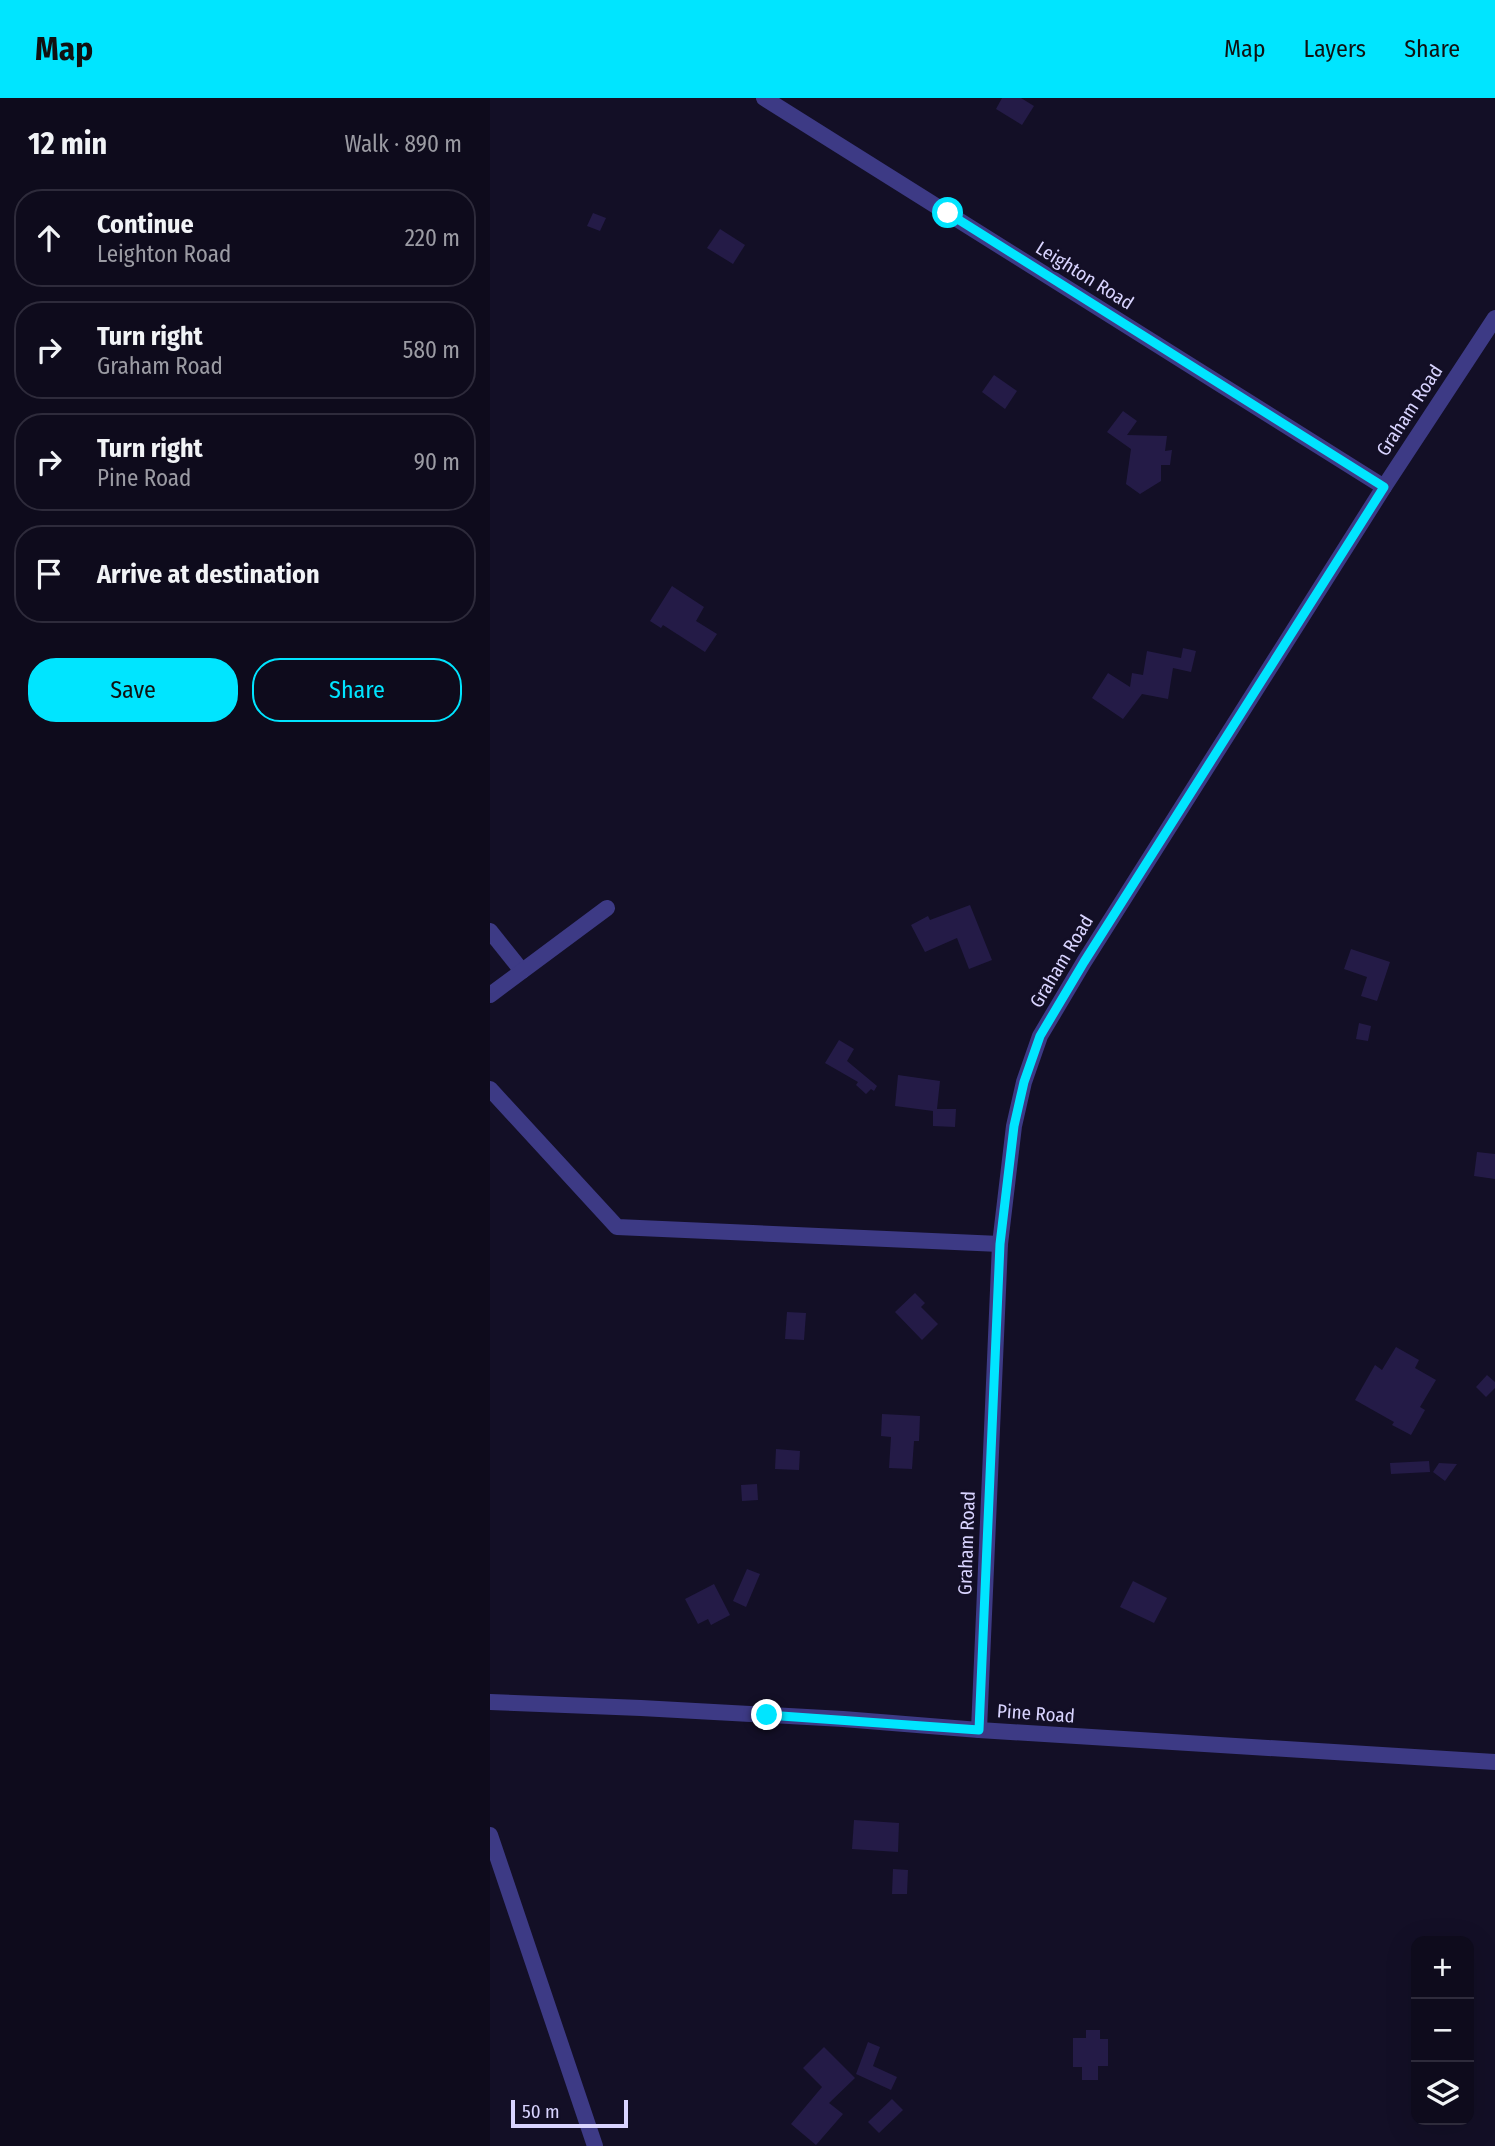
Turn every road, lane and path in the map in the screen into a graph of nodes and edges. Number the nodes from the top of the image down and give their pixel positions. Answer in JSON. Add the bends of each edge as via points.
{"nodes":[{"id":1,"x":764,"y":98,"type":"edge"},
{"id":2,"x":1494,"y":320,"type":"edge"},
{"id":3,"x":1384,"y":487,"type":"junction"},
{"id":4,"x":607,"y":908,"type":"dead end"},
{"id":5,"x":490,"y":931,"type":"edge"},
{"id":6,"x":523,"y":971,"type":"junction"},
{"id":7,"x":490,"y":995,"type":"edge"},
{"id":8,"x":490,"y":1089,"type":"edge"},
{"id":9,"x":1000,"y":1244,"type":"junction"},
{"id":10,"x":490,"y":1702,"type":"edge"},
{"id":11,"x":979,"y":1730,"type":"junction"},
{"id":12,"x":1495,"y":1762,"type":"edge"},
{"id":13,"x":490,"y":1835,"type":"edge"},
{"id":14,"x":595,"y":2146,"type":"edge"}],
"edges":[{"from":1,"to":3,"type":"street","name":"Leighton Road"},
{"from":2,"to":3,"type":"street","name":"Graham Road"},
{"from":3,"to":9,"type":"street","name":"Graham Road","via":[[1040,1036],[1014,1126]]},
{"from":4,"to":6,"type":"street"},
{"from":5,"to":6,"type":"street"},
{"from":6,"to":7,"type":"street"},
{"from":8,"to":9,"type":"street","via":[[617,1227]]},
{"from":9,"to":11,"type":"street","name":"Graham Road"},
{"from":10,"to":11,"type":"street","name":"Pine Road"},
{"from":11,"to":12,"type":"street","name":"Pine Road"},
{"from":13,"to":14,"type":"street"}]}
